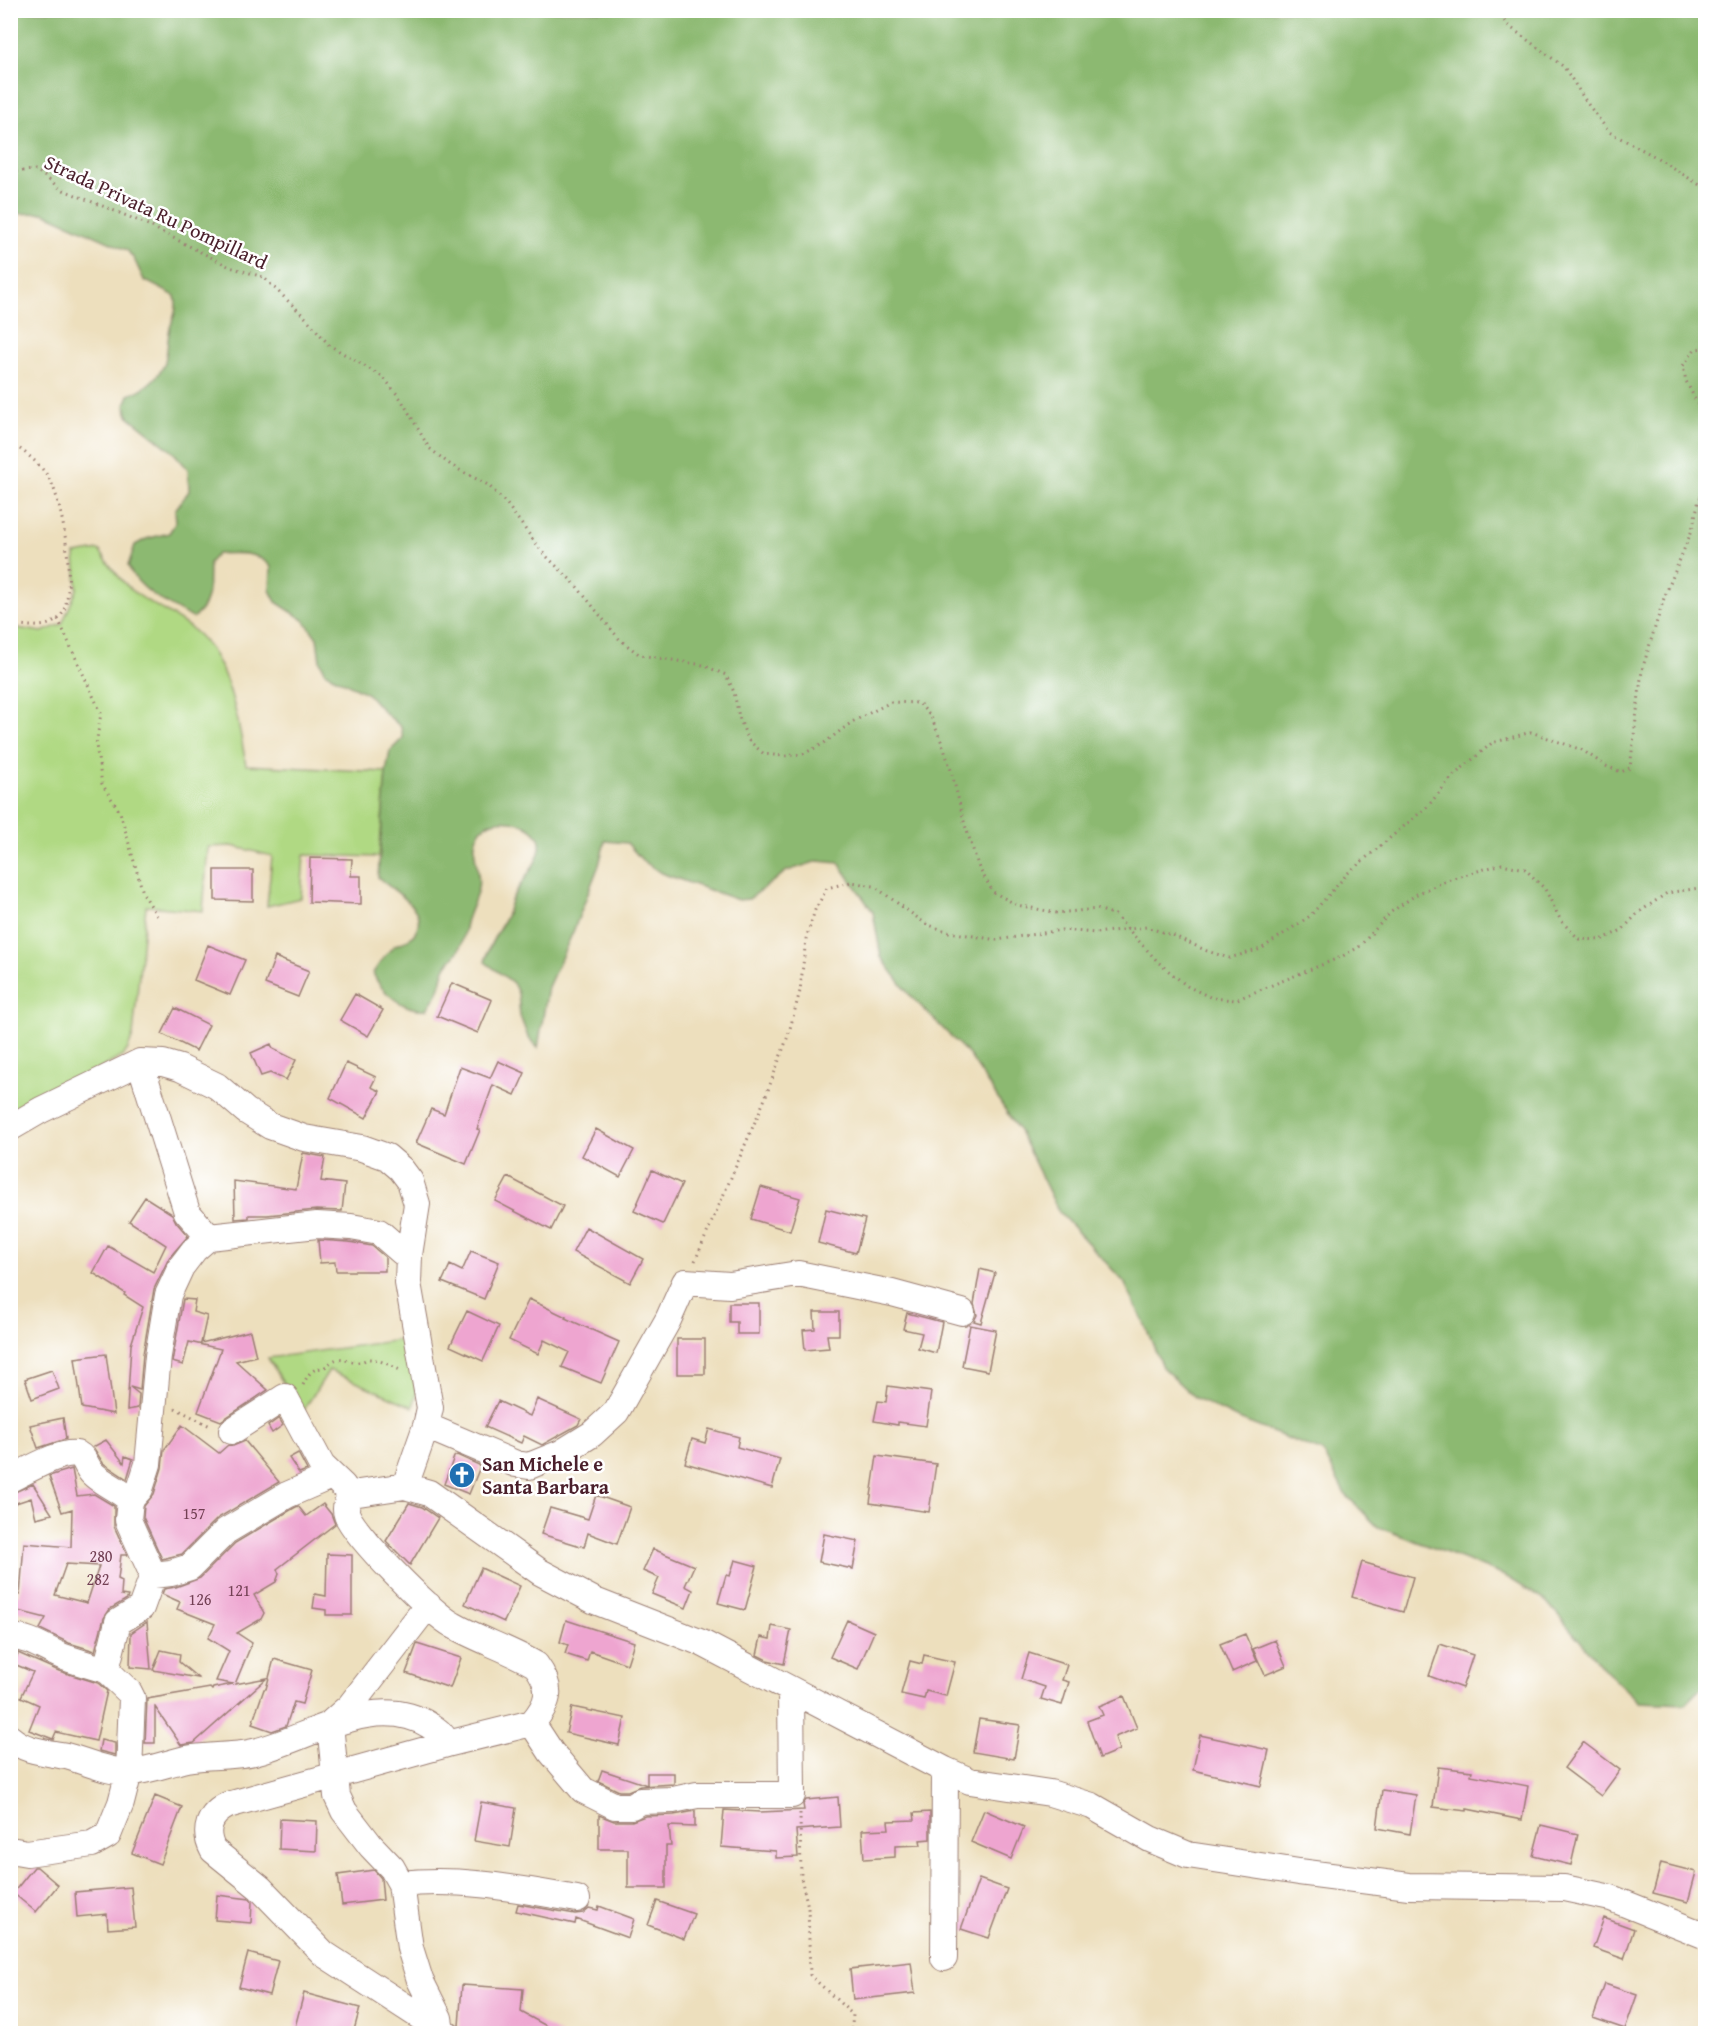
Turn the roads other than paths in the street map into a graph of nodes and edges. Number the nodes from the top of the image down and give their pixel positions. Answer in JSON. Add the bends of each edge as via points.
{"nodes":[{"id":1,"x":140,"y":1062,"type":"junction"},
{"id":2,"x":10,"y":1128,"type":"edge"},
{"id":3,"x":209,"y":1237,"type":"junction"},
{"id":4,"x":409,"y":1255,"type":"junction"},
{"id":5,"x":962,"y":1311,"type":"dead end"},
{"id":6,"x":426,"y":1426,"type":"junction"},
{"id":7,"x":232,"y":1431,"type":"road end"},
{"id":8,"x":331,"y":1476,"type":"junction"},
{"id":9,"x":10,"y":1479,"type":"edge"},
{"id":10,"x":405,"y":1486,"type":"junction"},
{"id":11,"x":352,"y":1494,"type":"junction"},
{"id":12,"x":130,"y":1500,"type":"junction"},
{"id":13,"x":153,"y":1575,"type":"junction"},
{"id":14,"x":428,"y":1605,"type":"junction"},
{"id":15,"x":10,"y":1637,"type":"edge"},
{"id":16,"x":106,"y":1670,"type":"junction"},
{"id":17,"x":791,"y":1690,"type":"junction"},
{"id":18,"x":532,"y":1723,"type":"junction"},
{"id":19,"x":330,"y":1724,"type":"junction"},
{"id":20,"x":10,"y":1738,"type":"edge"},
{"id":21,"x":447,"y":1744,"type":"junction"},
{"id":22,"x":945,"y":1770,"type":"junction"},
{"id":23,"x":129,"y":1772,"type":"junction"},
{"id":24,"x":334,"y":1774,"type":"junction"},
{"id":25,"x":10,"y":1850,"type":"edge"},
{"id":26,"x":401,"y":1884,"type":"junction"},
{"id":27,"x":577,"y":1899,"type":"dead end"},
{"id":28,"x":1706,"y":1936,"type":"edge"},
{"id":29,"x":944,"y":1958,"type":"dead end"},
{"id":30,"x":444,"y":2032,"type":"edge"}],
"edges":[{"from":1,"to":2,"type":"street"},
{"from":1,"to":3,"type":"street","via":[[187,1212]]},
{"from":1,"to":4,"type":"street","via":[[180,1068],[217,1086],[246,1112],[279,1129],[387,1157],[410,1181],[417,1204]]},
{"from":3,"to":4,"type":"street","via":[[317,1225],[351,1227],[379,1232]]},
{"from":3,"to":12,"type":"street","via":[[181,1266],[168,1295],[148,1464],[140,1489]]},
{"from":4,"to":6,"type":"street","via":[[408,1282],[429,1395]]},
{"from":5,"to":6,"type":"street","via":[[798,1274],[730,1285],[685,1282],[616,1412],[592,1434],[561,1453],[529,1466],[516,1464]]},
{"from":6,"to":10,"type":"street"},
{"from":7,"to":8,"type":"street","via":[[285,1397]]},
{"from":8,"to":11,"type":"street"},
{"from":8,"to":13,"type":"street","via":[[226,1531],[190,1567]]},
{"from":9,"to":12,"type":"street","via":[[44,1460],[75,1453],[81,1455],[92,1473]]},
{"from":10,"to":11,"type":"street"},
{"from":10,"to":17,"type":"street","via":[[429,1493],[540,1572],[595,1601],[702,1643]]},
{"from":11,"to":14,"type":"street","via":[[347,1514],[365,1541]]},
{"from":12,"to":13,"type":"street","via":[[128,1520]]},
{"from":13,"to":16,"type":"street","via":[[141,1608],[118,1622]]},
{"from":14,"to":18,"type":"street","via":[[452,1624],[536,1665],[549,1690],[546,1703]]},
{"from":14,"to":19,"type":"street","via":[[350,1706]]},
{"from":15,"to":16,"type":"street","via":[[21,1637]]},
{"from":16,"to":23,"type":"street","via":[[132,1698]]},
{"from":17,"to":18,"type":"street","via":[[792,1795],[697,1795],[615,1806],[583,1790]]},
{"from":17,"to":22,"type":"street"},
{"from":18,"to":21,"type":"street"},
{"from":19,"to":21,"type":"street","via":[[364,1715],[407,1716],[424,1721],[445,1737]]},
{"from":19,"to":23,"type":"street","via":[[252,1752],[185,1759]]},
{"from":19,"to":24,"type":"street"},
{"from":20,"to":23,"type":"street","via":[[39,1753]]},
{"from":21,"to":24,"type":"street"},
{"from":22,"to":28,"type":"street","via":[[970,1781],[1050,1792],[1092,1806],[1150,1839],[1188,1855],[1409,1886],[1564,1888],[1611,1898]]},
{"from":22,"to":29,"type":"street"},
{"from":23,"to":25,"type":"street","via":[[108,1834],[92,1844],[27,1853]]},
{"from":24,"to":26,"type":"street","via":[[344,1811]]},
{"from":24,"to":30,"type":"street","via":[[220,1809],[209,1823],[209,1842],[324,1954]]},
{"from":26,"to":27,"type":"street","via":[[494,1885]]},
{"from":26,"to":30,"type":"street","via":[[410,1948]]}]}
